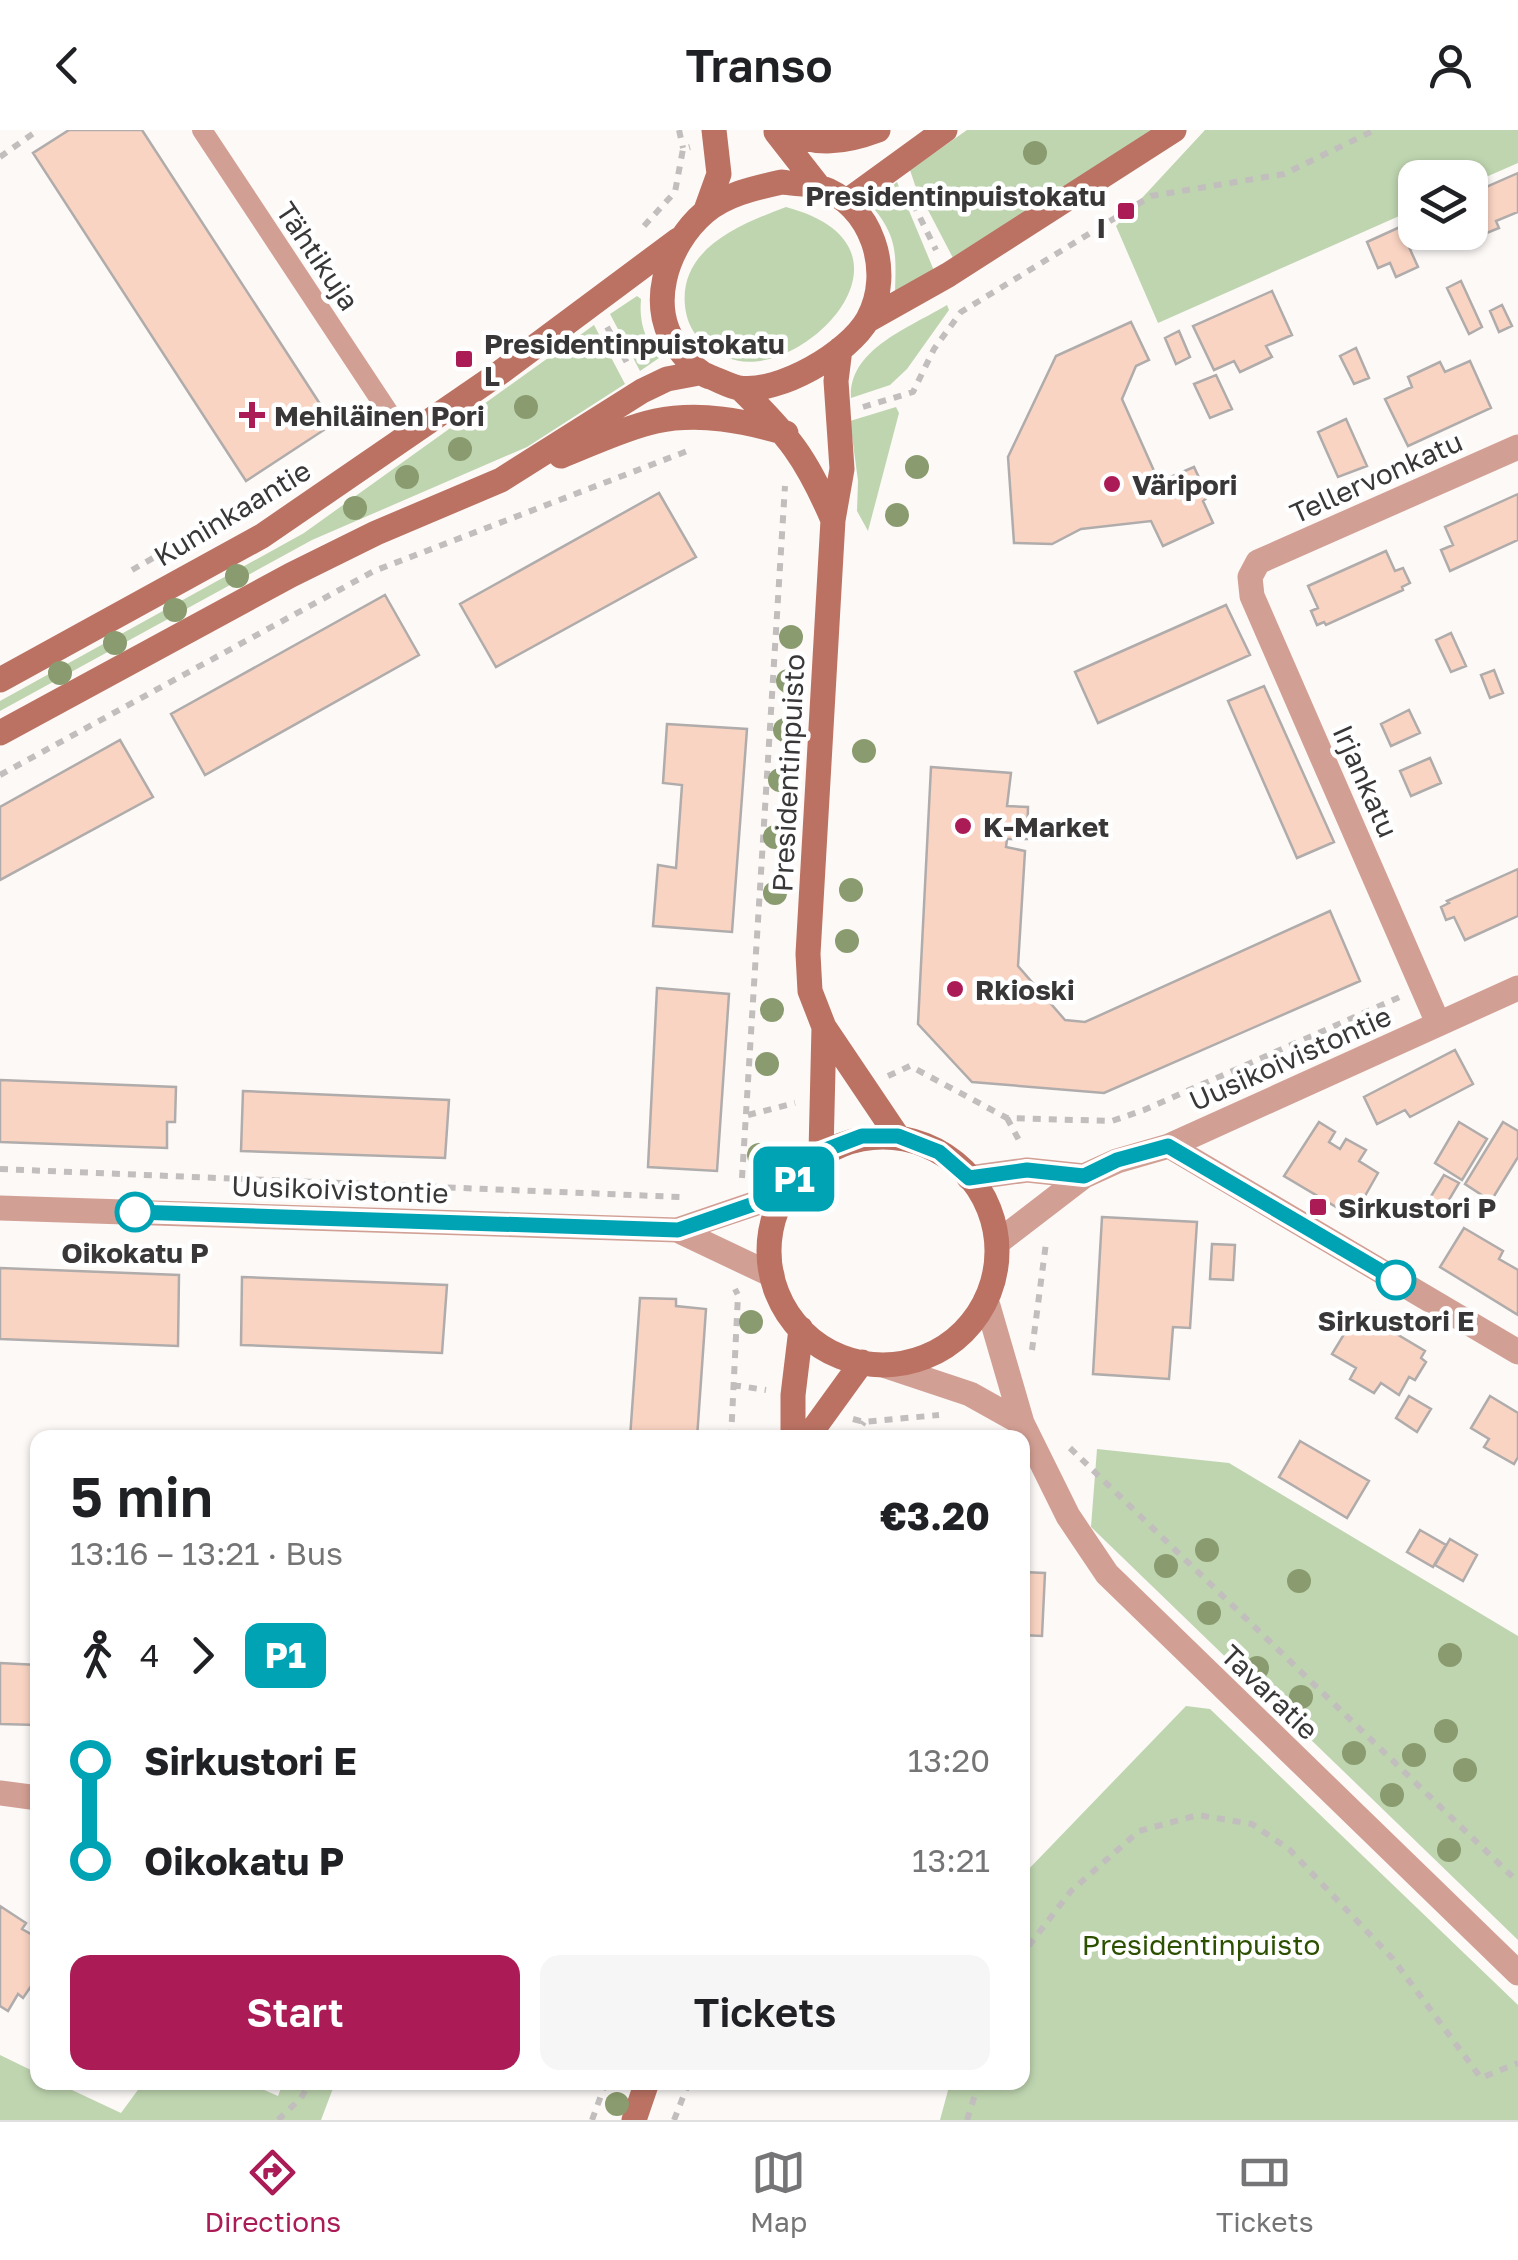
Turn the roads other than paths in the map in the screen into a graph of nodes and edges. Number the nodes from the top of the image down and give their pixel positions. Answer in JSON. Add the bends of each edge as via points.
{"nodes":[{"id":1,"x":202,"y":130,"type":"edge"},
{"id":2,"x":714,"y":130,"type":"edge"},
{"id":3,"x":775,"y":130,"type":"edge"},
{"id":4,"x":784,"y":130,"type":"edge"},
{"id":5,"x":878,"y":130,"type":"edge"},
{"id":6,"x":946,"y":130,"type":"edge"},
{"id":7,"x":1174,"y":130,"type":"edge"},
{"id":8,"x":819,"y":187,"type":"junction"},
{"id":9,"x":847,"y":201,"type":"junction"},
{"id":10,"x":706,"y":210,"type":"junction"},
{"id":11,"x":678,"y":240,"type":"junction"},
{"id":12,"x":868,"y":320,"type":"junction"},
{"id":13,"x":840,"y":349,"type":"junction"},
{"id":14,"x":699,"y":373,"type":"junction"},
{"id":15,"x":740,"y":388,"type":"junction"},
{"id":16,"x":389,"y":412,"type":"dead end"},
{"id":17,"x":786,"y":433,"type":"junction"},
{"id":18,"x":1518,"y":447,"type":"edge"},
{"id":19,"x":501,"y":480,"type":"junction"},
{"id":20,"x":833,"y":520,"type":"junction"},
{"id":21,"x":1258,"y":562,"type":"joint"},
{"id":22,"x":0,"y":680,"type":"edge"},
{"id":23,"x":0,"y":733,"type":"edge"},
{"id":24,"x":1518,"y":988,"type":"edge"},
{"id":25,"x":1438,"y":1023,"type":"junction"},
{"id":26,"x":824,"y":1027,"type":"junction"},
{"id":27,"x":898,"y":1136,"type":"junction"},
{"id":28,"x":1168,"y":1146,"type":"junction"},
{"id":29,"x":820,"y":1152,"type":"junction"},
{"id":30,"x":1084,"y":1176,"type":"junction"},
{"id":31,"x":969,"y":1178,"type":"junction"},
{"id":32,"x":783,"y":1194,"type":"junction"},
{"id":33,"x":0,"y":1208,"type":"edge"},
{"id":34,"x":678,"y":1230,"type":"junction"},
{"id":35,"x":998,"y":1242,"type":"junction"},
{"id":36,"x":772,"y":1276,"type":"junction"},
{"id":37,"x":988,"y":1306,"type":"junction"},
{"id":38,"x":801,"y":1329,"type":"junction"},
{"id":39,"x":1518,"y":1352,"type":"edge"},
{"id":40,"x":874,"y":1364,"type":"junction"},
{"id":41,"x":1022,"y":1423,"type":"junction"},
{"id":42,"x":792,"y":1430,"type":"edge"},
{"id":43,"x":814,"y":1430,"type":"edge"},
{"id":44,"x":1025,"y":1430,"type":"edge"},
{"id":45,"x":1030,"y":1439,"type":"edge"},
{"id":46,"x":0,"y":1793,"type":"edge"},
{"id":47,"x":30,"y":1797,"type":"edge"},
{"id":48,"x":1518,"y":1972,"type":"edge"},
{"id":49,"x":644,"y":2090,"type":"edge"},
{"id":50,"x":634,"y":2120,"type":"edge"}],
"edges":[{"from":1,"to":16,"type":"lane","name":"Tähtikuja"},
{"from":2,"to":10,"type":"main road","via":[[719,174]]},
{"from":3,"to":8,"type":"main road"},
{"from":4,"to":5,"type":"main road","via":[[829,143]]},
{"from":6,"to":9,"type":"main road"},
{"from":7,"to":12,"type":"main road"},
{"from":8,"to":9,"type":"main road"},
{"from":8,"to":10,"type":"main road","via":[[782,182],[744,190]]},
{"from":9,"to":12,"type":"main road","via":[[870,230],[878,257]]},
{"from":10,"to":11,"type":"main road"},
{"from":11,"to":14,"type":"main road","via":[[662,283],[663,316],[674,346]]},
{"from":11,"to":22,"type":"main road","name":"Kuninkaantie","via":[[262,536]]},
{"from":12,"to":13,"type":"main road"},
{"from":13,"to":15,"type":"main road","via":[[776,384]]},
{"from":13,"to":20,"type":"main road","name":"Presidentinpuisto","via":[[842,469]]},
{"from":14,"to":15,"type":"main road"},
{"from":14,"to":19,"type":"main road","via":[[642,391]]},
{"from":15,"to":17,"type":"main road"},
{"from":17,"to":19,"type":"main road","via":[[716,418],[656,421]]},
{"from":17,"to":20,"type":"main road","via":[[812,470]]},
{"from":18,"to":21,"type":"street","name":"Tellervonkatu"},
{"from":19,"to":23,"type":"main road","via":[[291,574]]},
{"from":20,"to":26,"type":"main road","name":"Presidentinpuisto","via":[[808,954],[810,991]]},
{"from":21,"to":25,"type":"street","name":"Irjankatu","via":[[1250,577],[1252,596]]},
{"from":24,"to":25,"type":"street","name":"Uusikoivistontie"},
{"from":25,"to":28,"type":"street","name":"Uusikoivistontie"},
{"from":26,"to":27,"type":"main road","name":"Presidentinpuisto"},
{"from":26,"to":29,"type":"main road","name":"Presidentinpuisto"},
{"from":27,"to":29,"type":"main road","via":[[862,1136]]},
{"from":27,"to":31,"type":"main road","via":[[939,1152]]},
{"from":28,"to":30,"type":"street","name":"Uusikoivistontie"},
{"from":28,"to":39,"type":"street"},
{"from":29,"to":32,"type":"main road"},
{"from":30,"to":31,"type":"street","via":[[1027,1170]]},
{"from":30,"to":35,"type":"street"},
{"from":31,"to":35,"type":"main road"},
{"from":32,"to":34,"type":"street"},
{"from":32,"to":36,"type":"main road","via":[[771,1230]]},
{"from":33,"to":34,"type":"street","name":"Uusikoivistontie"},
{"from":34,"to":36,"type":"street"},
{"from":35,"to":37,"type":"main road"},
{"from":36,"to":38,"type":"main road"},
{"from":37,"to":40,"type":"main road","via":[[925,1360]]},
{"from":37,"to":41,"type":"street","name":"Tavaratie"},
{"from":38,"to":40,"type":"main road","via":[[832,1353]]},
{"from":38,"to":42,"type":"main road"},
{"from":40,"to":41,"type":"street","via":[[970,1394]]},
{"from":40,"to":43,"type":"main road"},
{"from":41,"to":44,"type":"street","name":"Tavaratie"},
{"from":45,"to":48,"type":"street","name":"Tavaratie","via":[[1068,1516],[1107,1574]]},
{"from":46,"to":47,"type":"street"},
{"from":49,"to":50,"type":"main road"}]}
